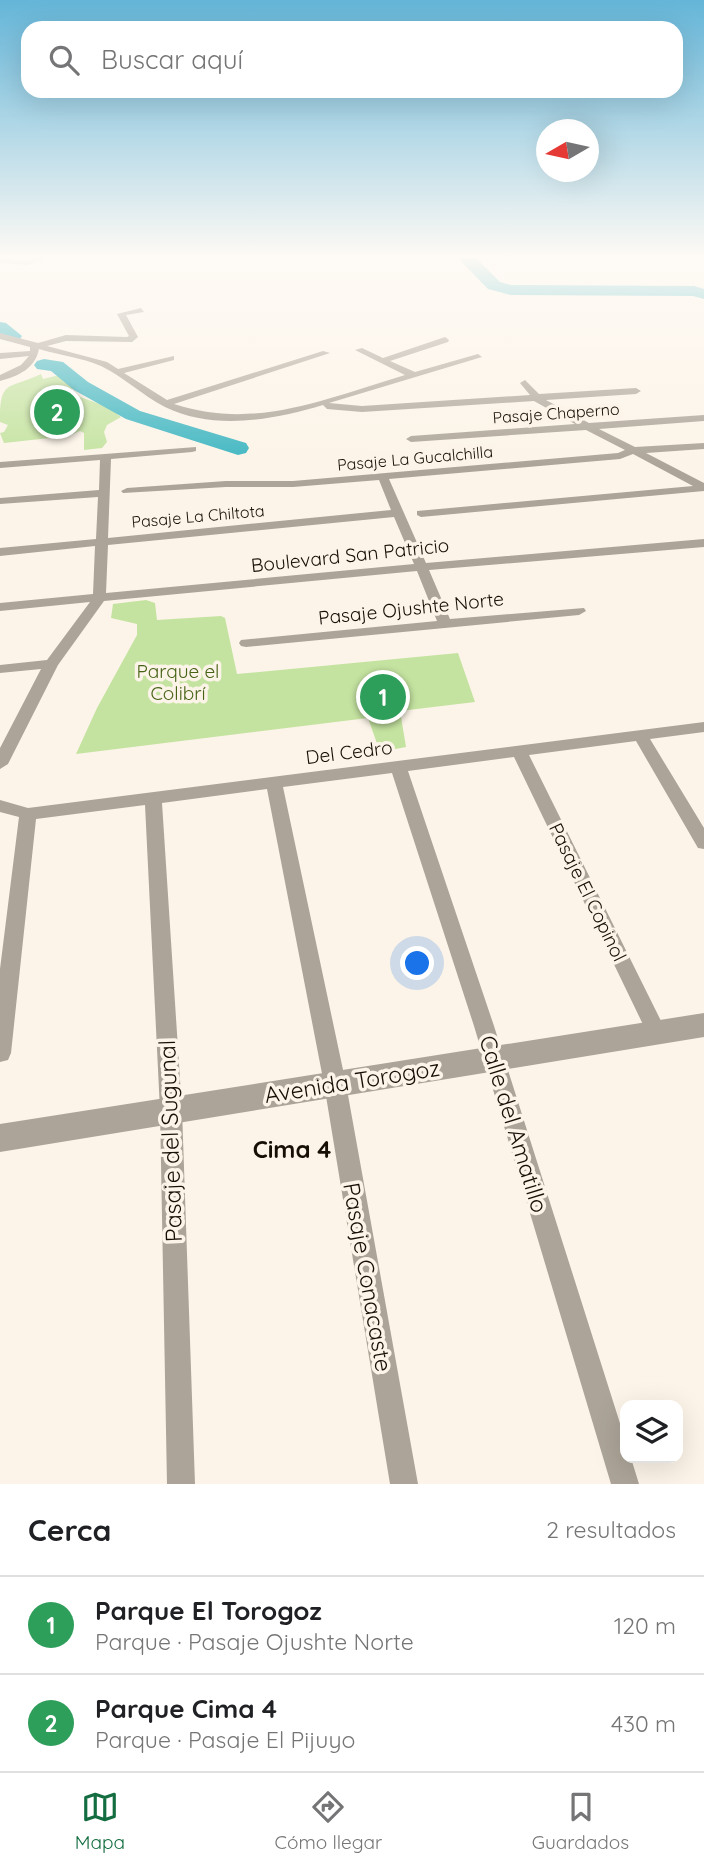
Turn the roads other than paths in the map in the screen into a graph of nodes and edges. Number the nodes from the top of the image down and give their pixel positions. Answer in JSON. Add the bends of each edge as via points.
{"nodes":[{"id":1,"x":130,"y":327,"type":"edge"},
{"id":2,"x":0,"y":336,"type":"edge"},
{"id":3,"x":445,"y":340,"type":"dead end"},
{"id":4,"x":37,"y":348,"type":"junction"},
{"id":5,"x":359,"y":350,"type":"dead end"},
{"id":6,"x":326,"y":353,"type":"dead end"},
{"id":7,"x":0,"y":356,"type":"edge"},
{"id":8,"x":478,"y":357,"type":"dead end"},
{"id":9,"x":171,"y":358,"type":"dead end"},
{"id":10,"x":382,"y":361,"type":"junction"},
{"id":11,"x":117,"y":372,"type":"junction"},
{"id":12,"x":415,"y":376,"type":"junction"},
{"id":13,"x":0,"y":378,"type":"edge"},
{"id":14,"x":525,"y":383,"type":"dead end"},
{"id":15,"x":636,"y":391,"type":"dead end"},
{"id":16,"x":537,"y":398,"type":"junction"},
{"id":17,"x":166,"y":403,"type":"junction"},
{"id":18,"x":318,"y":405,"type":"junction"},
{"id":19,"x":704,"y":418,"type":"edge"},
{"id":20,"x":588,"y":426,"type":"junction"},
{"id":21,"x":411,"y":439,"type":"dead end"},
{"id":22,"x":704,"y":446,"type":"edge"},
{"id":23,"x":192,"y":449,"type":"dead end"},
{"id":24,"x":635,"y":450,"type":"junction"},
{"id":25,"x":106,"y":456,"type":"junction"},
{"id":26,"x":0,"y":465,"type":"edge"},
{"id":27,"x":704,"y":472,"type":"edge"},
{"id":28,"x":678,"y":474,"type":"junction"},
{"id":29,"x":383,"y":477,"type":"junction"},
{"id":30,"x":704,"y":487,"type":"edge"},
{"id":31,"x":127,"y":491,"type":"dead end"},
{"id":32,"x":104,"y":493,"type":"junction"},
{"id":33,"x":0,"y":501,"type":"edge"},
{"id":34,"x":398,"y":513,"type":"junction"},
{"id":35,"x":421,"y":513,"type":"dead end"},
{"id":36,"x":101,"y":541,"type":"junction"},
{"id":37,"x":704,"y":543,"type":"edge"},
{"id":38,"x":0,"y":552,"type":"edge"},
{"id":39,"x":421,"y":567,"type":"junction"},
{"id":40,"x":99,"y":599,"type":"junction"},
{"id":41,"x":0,"y":607,"type":"edge"},
{"id":42,"x":579,"y":611,"type":"dead end"},
{"id":43,"x":445,"y":623,"type":"junction"},
{"id":44,"x":246,"y":643,"type":"dead end"},
{"id":45,"x":51,"y":664,"type":"junction"},
{"id":46,"x":0,"y":669,"type":"edge"},
{"id":47,"x":704,"y":727,"type":"edge"},
{"id":48,"x":640,"y":736,"type":"junction"},
{"id":49,"x":7,"y":740,"type":"edge"},
{"id":50,"x":520,"y":751,"type":"junction"},
{"id":51,"x":0,"y":764,"type":"edge"},
{"id":52,"x":398,"y":766,"type":"junction"},
{"id":53,"x":274,"y":782,"type":"junction"},
{"id":54,"x":153,"y":798,"type":"junction"},
{"id":55,"x":0,"y":806,"type":"edge"},
{"id":56,"x":27,"y":814,"type":"junction"},
{"id":57,"x":704,"y":843,"type":"edge"},
{"id":58,"x":704,"y":1025,"type":"edge"},
{"id":59,"x":657,"y":1033,"type":"junction"},
{"id":60,"x":0,"y":1053,"type":"edge"},
{"id":61,"x":494,"y":1058,"type":"junction"},
{"id":62,"x":335,"y":1084,"type":"junction"},
{"id":63,"x":171,"y":1110,"type":"junction"},
{"id":64,"x":0,"y":1138,"type":"edge"},
{"id":65,"x":181,"y":1484,"type":"edge"},
{"id":66,"x":404,"y":1484,"type":"edge"},
{"id":67,"x":625,"y":1484,"type":"edge"}],
"edges":[{"from":1,"to":4,"type":"street","via":[[134,337],[129,340],[66,338]]},
{"from":2,"to":4,"type":"street"},
{"from":3,"to":10,"type":"street"},
{"from":4,"to":7,"type":"street"},
{"from":4,"to":11,"type":"street","via":[[86,358]]},
{"from":4,"to":13,"type":"street","via":[[32,362]]},
{"from":5,"to":10,"type":"street"},
{"from":6,"to":17,"type":"street"},
{"from":8,"to":12,"type":"street"},
{"from":9,"to":11,"type":"street"},
{"from":10,"to":12,"type":"street"},
{"from":11,"to":17,"type":"street"},
{"from":12,"to":18,"type":"street"},
{"from":14,"to":16,"type":"street"},
{"from":15,"to":16,"type":"street"},
{"from":16,"to":18,"type":"street","via":[[362,409]]},
{"from":16,"to":20,"type":"street"},
{"from":17,"to":18,"type":"street","via":[[225,418],[274,416]]},
{"from":19,"to":20,"type":"street","name":"Pasaje Chaperno"},
{"from":20,"to":21,"type":"street","name":"Pasaje Chaperno"},
{"from":20,"to":24,"type":"street"},
{"from":22,"to":24,"type":"street","name":"Pasaje La Gucalchilla"},
{"from":23,"to":25,"type":"street"},
{"from":24,"to":28,"type":"street"},
{"from":24,"to":29,"type":"street","name":"Pasaje La Gucalchilla","via":[[620,456]]},
{"from":25,"to":26,"type":"street"},
{"from":25,"to":32,"type":"street"},
{"from":27,"to":28,"type":"street"},
{"from":28,"to":30,"type":"street"},
{"from":29,"to":31,"type":"street","name":"Pasaje La Gucalchilla"},
{"from":29,"to":34,"type":"street"},
{"from":30,"to":35,"type":"street"},
{"from":32,"to":33,"type":"street"},
{"from":32,"to":36,"type":"street"},
{"from":34,"to":36,"type":"street","name":"Pasaje La Chiltota"},
{"from":34,"to":39,"type":"street"},
{"from":36,"to":38,"type":"street","name":"Pasaje La Chiltota"},
{"from":36,"to":40,"type":"street"},
{"from":37,"to":39,"type":"street","name":"Boulevard San Patricio"},
{"from":39,"to":40,"type":"street","name":"Boulevard San Patricio"},
{"from":39,"to":43,"type":"street"},
{"from":40,"to":41,"type":"street","name":"Boulevard San Patricio"},
{"from":40,"to":45,"type":"street"},
{"from":42,"to":43,"type":"street","name":"Pasaje Ojushte Norte"},
{"from":43,"to":44,"type":"street","name":"Pasaje Ojushte Norte"},
{"from":45,"to":46,"type":"street"},
{"from":45,"to":49,"type":"street"},
{"from":47,"to":48,"type":"street","name":"Del Cedro"},
{"from":48,"to":50,"type":"street","name":"Del Cedro"},
{"from":48,"to":57,"type":"street"},
{"from":49,"to":51,"type":"street"},
{"from":50,"to":52,"type":"street","name":"Del Cedro"},
{"from":50,"to":59,"type":"street","name":"Pasaje El Copinol"},
{"from":52,"to":53,"type":"street","name":"Del Cedro"},
{"from":52,"to":61,"type":"street","name":"Calle del Amatillo"},
{"from":53,"to":54,"type":"street","name":"Del Cedro"},
{"from":53,"to":62,"type":"street","name":"Pasaje Conacaste"},
{"from":54,"to":56,"type":"street","name":"Del Cedro"},
{"from":54,"to":63,"type":"street","name":"Pasaje del Sugunal"},
{"from":55,"to":56,"type":"street","name":"Del Cedro"},
{"from":56,"to":60,"type":"street"},
{"from":58,"to":59,"type":"street","name":"Avenida Torogoz"},
{"from":59,"to":61,"type":"street","name":"Avenida Torogoz"},
{"from":61,"to":62,"type":"street","name":"Avenida Torogoz"},
{"from":61,"to":67,"type":"street","name":"Calle del Amatillo"},
{"from":62,"to":63,"type":"street","name":"Avenida Torogoz"},
{"from":62,"to":66,"type":"street","name":"Pasaje Conacaste"},
{"from":63,"to":64,"type":"street","name":"Avenida Torogoz"},
{"from":63,"to":65,"type":"street","name":"Pasaje del Sugunal"}]}
